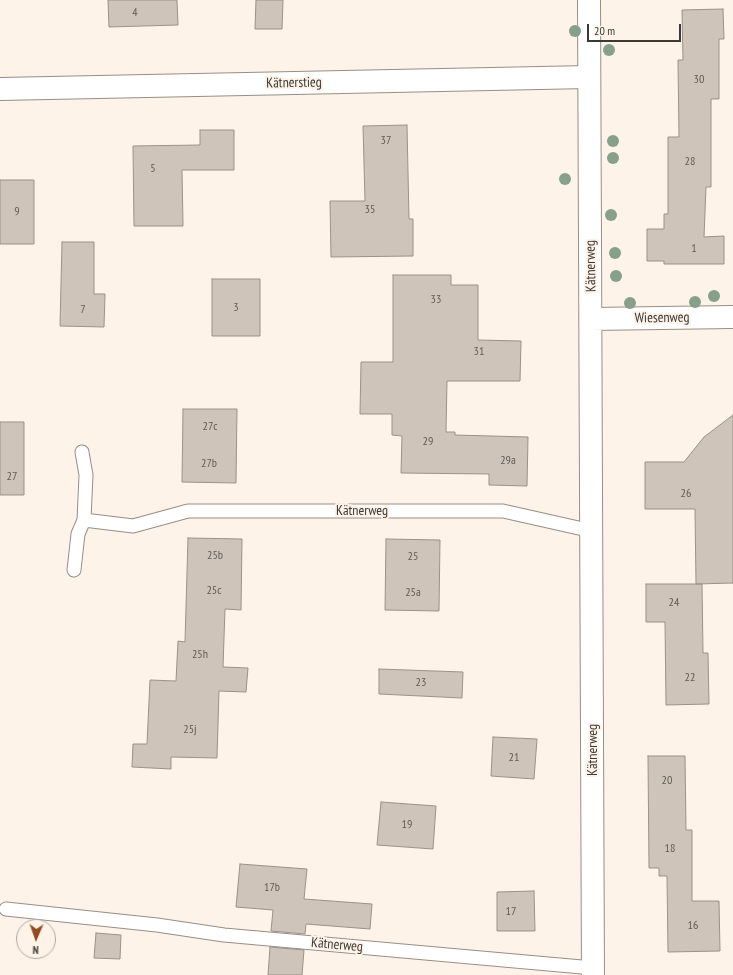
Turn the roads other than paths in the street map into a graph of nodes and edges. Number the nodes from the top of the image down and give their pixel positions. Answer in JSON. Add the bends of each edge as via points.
{"nodes":[{"id":1,"x":589,"y":0,"type":"edge"},
{"id":2,"x":589,"y":77,"type":"junction"},
{"id":3,"x":0,"y":89,"type":"edge"},
{"id":4,"x":733,"y":317,"type":"edge"},
{"id":5,"x":591,"y":319,"type":"junction"},
{"id":6,"x":82,"y":452,"type":"dead end"},
{"id":7,"x":84,"y":520,"type":"junction"},
{"id":8,"x":592,"y":531,"type":"junction"},
{"id":9,"x":74,"y":570,"type":"dead end"},
{"id":10,"x":6,"y":909,"type":"dead end"},
{"id":11,"x":593,"y":971,"type":"edge"}],
"edges":[{"from":1,"to":2,"type":"street","name":"Kätnerweg"},
{"from":2,"to":3,"type":"street","name":"Kätnerstieg"},
{"from":2,"to":5,"type":"street","name":"Kätnerweg"},
{"from":4,"to":5,"type":"street","name":"Wiesenweg"},
{"from":5,"to":8,"type":"street","name":"Kätnerweg"},
{"from":6,"to":7,"type":"lane","via":[[86,475]]},
{"from":7,"to":8,"type":"lane","name":"Kätnerweg","via":[[133,526],[188,511],[503,511]]},
{"from":7,"to":9,"type":"lane","via":[[78,534]]},
{"from":8,"to":11,"type":"street","name":"Kätnerweg"},
{"from":10,"to":11,"type":"lane","name":"Kätnerweg","via":[[224,935]]}]}
